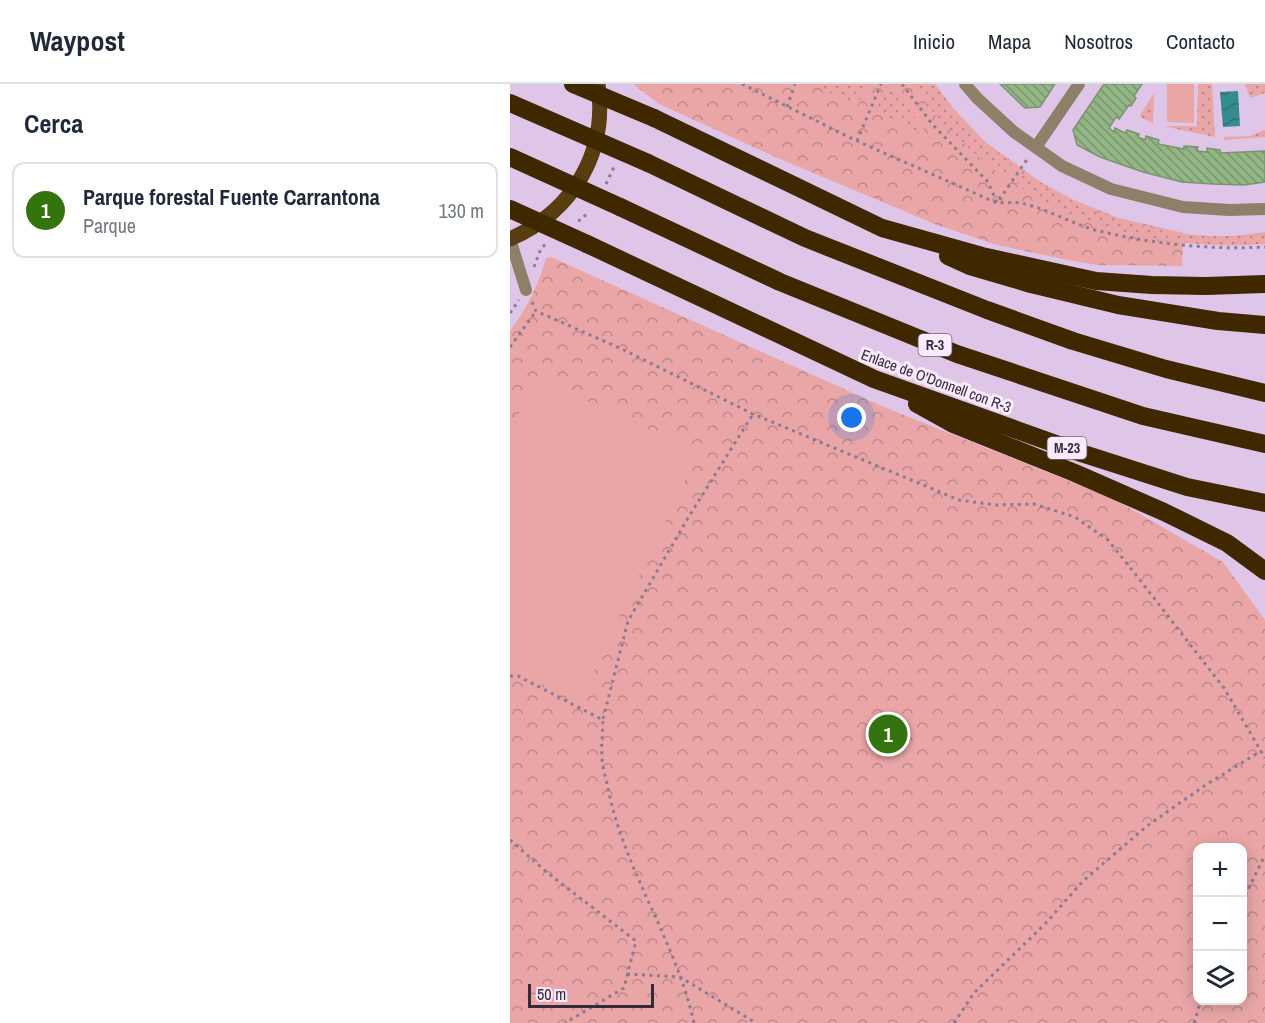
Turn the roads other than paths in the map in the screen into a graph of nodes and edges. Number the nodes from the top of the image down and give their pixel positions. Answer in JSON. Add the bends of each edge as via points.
{"nodes":[{"id":1,"x":573,"y":84,"type":"edge"},
{"id":2,"x":598,"y":84,"type":"edge"},
{"id":3,"x":965,"y":84,"type":"edge"},
{"id":4,"x":1079,"y":84,"type":"edge"},
{"id":5,"x":510,"y":103,"type":"edge"},
{"id":6,"x":1036,"y":147,"type":"junction"},
{"id":7,"x":510,"y":157,"type":"edge"},
{"id":8,"x":510,"y":209,"type":"edge"},
{"id":9,"x":1265,"y":209,"type":"edge"},
{"id":10,"x":882,"y":228,"type":"junction"},
{"id":11,"x":510,"y":239,"type":"edge"},
{"id":12,"x":1265,"y":284,"type":"edge"},
{"id":13,"x":526,"y":290,"type":"road end"},
{"id":14,"x":1265,"y":325,"type":"edge"},
{"id":15,"x":874,"y":380,"type":"junction"},
{"id":16,"x":1265,"y":393,"type":"edge"},
{"id":17,"x":1265,"y":444,"type":"edge"},
{"id":18,"x":1265,"y":503,"type":"edge"},
{"id":19,"x":1164,"y":512,"type":"junction"},
{"id":20,"x":1265,"y":571,"type":"edge"},
{"id":21,"x":1265,"y":586,"type":"edge"}],
"edges":[{"from":1,"to":10,"type":"highway","bridge":true,"via":[[654,118]]},
{"from":2,"to":11,"type":"main road","via":[[599,124],[594,151],[582,177],[546,218]]},
{"from":3,"to":6,"type":"street","via":[[1014,132]]},
{"from":4,"to":6,"type":"street"},
{"from":5,"to":16,"type":"highway","bridge":true,"via":[[805,238],[987,310],[1166,369]]},
{"from":6,"to":9,"type":"street","via":[[1062,166],[1111,189],[1183,207]]},
{"from":7,"to":17,"type":"highway","number":"R-3","bridge":true,"via":[[780,282],[957,354],[1143,416]]},
{"from":8,"to":15,"type":"highway","name":"Enlace de O'Donnell con R-3","number":"M-23","bridge":true},
{"from":10,"to":12,"type":"highway","via":[[982,256],[1095,281],[1206,286]]},
{"from":10,"to":14,"type":"highway","via":[[970,266],[1031,284],[1118,305]]},
{"from":11,"to":13,"type":"street"},
{"from":15,"to":18,"type":"highway","name":"Enlace de O'Donnell con R-3","number":"M-23","via":[[1187,487]]},
{"from":15,"to":19,"type":"highway","via":[[953,424]]},
{"from":19,"to":20,"type":"highway","via":[[1227,543]]},
{"from":19,"to":21,"type":"highway","via":[[1224,552]]}]}
